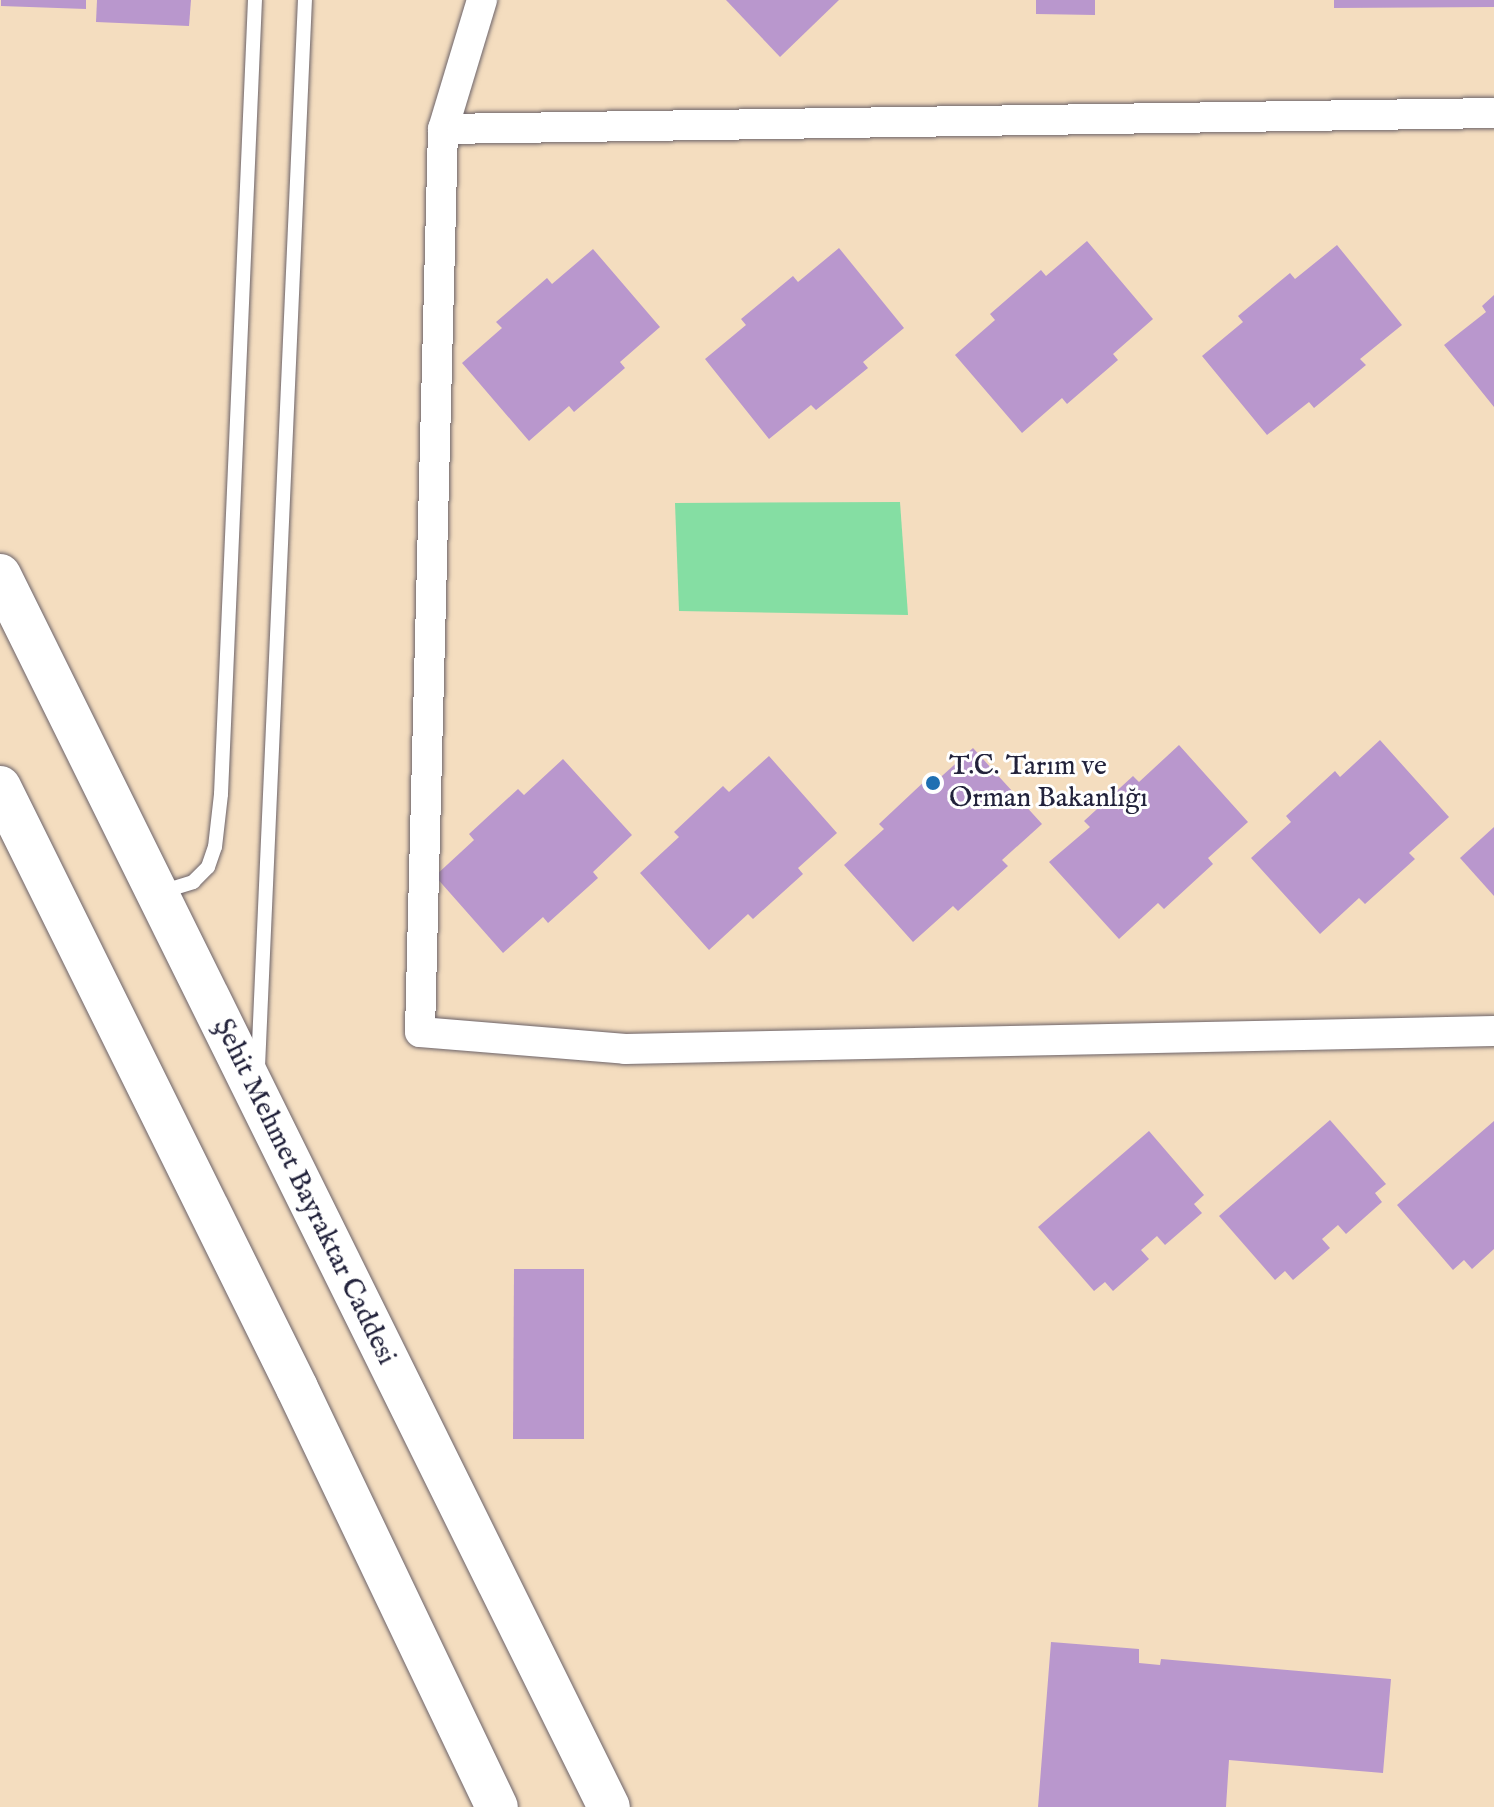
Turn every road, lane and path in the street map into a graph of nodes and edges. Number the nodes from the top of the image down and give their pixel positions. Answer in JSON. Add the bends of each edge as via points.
{"nodes":[{"id":1,"x":255,"y":0,"type":"edge"},
{"id":2,"x":305,"y":0,"type":"edge"},
{"id":3,"x":482,"y":0,"type":"edge"},
{"id":4,"x":1494,"y":113,"type":"edge"},
{"id":5,"x":443,"y":129,"type":"junction"},
{"id":6,"x":0,"y":575,"type":"edge"},
{"id":7,"x":0,"y":787,"type":"edge"},
{"id":8,"x":156,"y":894,"type":"junction"},
{"id":9,"x":1494,"y":1031,"type":"edge"},
{"id":10,"x":257,"y":1094,"type":"junction"},
{"id":11,"x":497,"y":1807,"type":"edge"},
{"id":12,"x":609,"y":1807,"type":"edge"}],
"edges":[{"from":1,"to":8,"type":"lane","via":[[221,794],[208,867],[193,882]]},
{"from":2,"to":10,"type":"lane"},
{"from":3,"to":5,"type":"street"},
{"from":4,"to":5,"type":"street"},
{"from":5,"to":9,"type":"street","via":[[420,1032],[625,1049]]},
{"from":6,"to":8,"type":"main road","name":"Şehit Mehmet Bayraktar Caddesi"},
{"from":7,"to":11,"type":"main road"},
{"from":8,"to":10,"type":"main road","name":"Şehit Mehmet Bayraktar Caddesi"},
{"from":10,"to":12,"type":"main road","name":"Şehit Mehmet Bayraktar Caddesi"}]}
